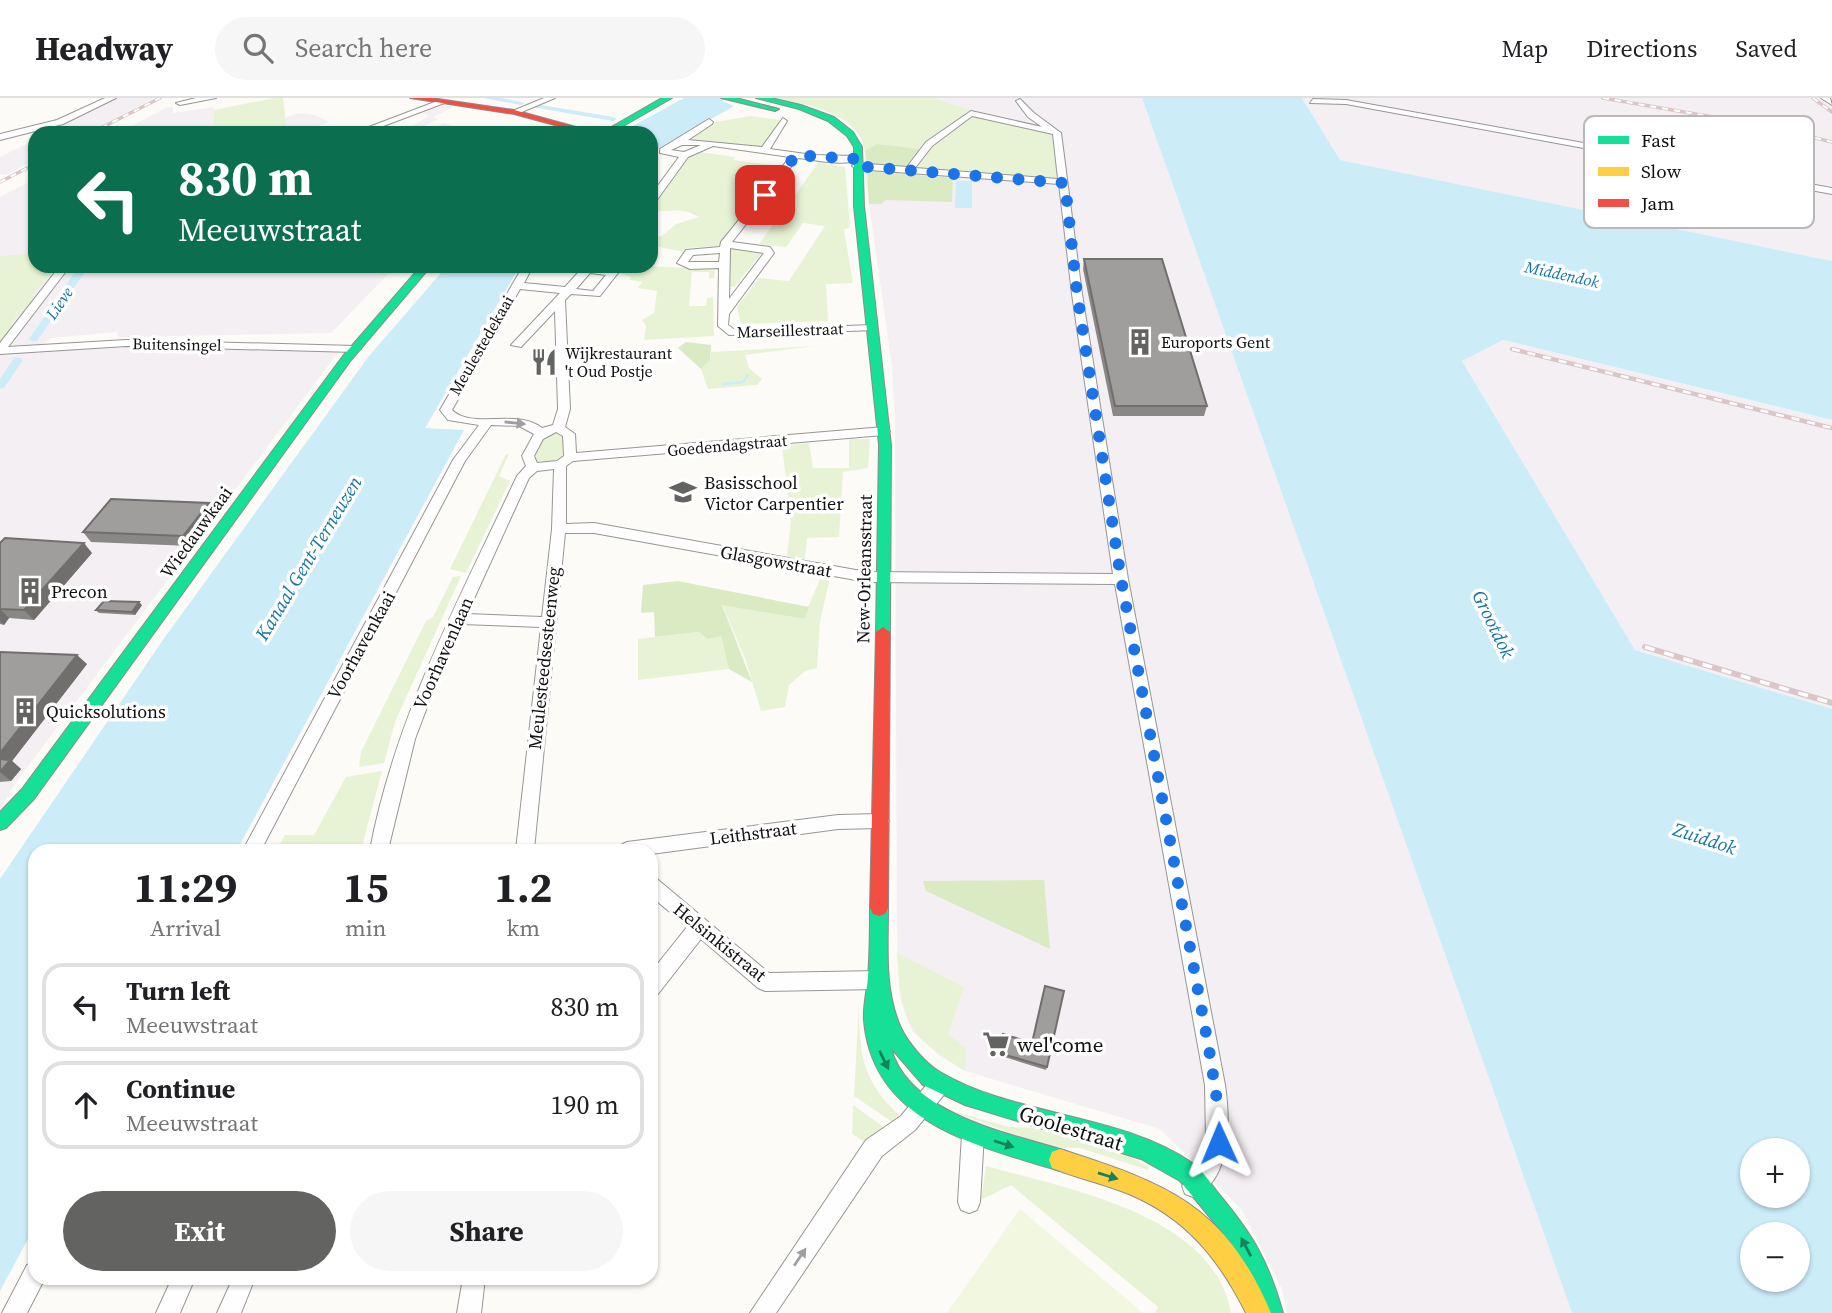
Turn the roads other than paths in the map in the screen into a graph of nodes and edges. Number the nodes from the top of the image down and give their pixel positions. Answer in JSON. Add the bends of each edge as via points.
{"nodes":[{"id":1,"x":112,"y":98,"type":"edge"},
{"id":2,"x":212,"y":98,"type":"edge"},
{"id":3,"x":414,"y":98,"type":"edge"},
{"id":4,"x":551,"y":98,"type":"edge"},
{"id":5,"x":726,"y":98,"type":"edge"},
{"id":6,"x":762,"y":98,"type":"edge"},
{"id":7,"x":1825,"y":98,"type":"edge"},
{"id":8,"x":666,"y":99,"type":"edge"},
{"id":9,"x":1020,"y":101,"type":"dead end"},
{"id":10,"x":1313,"y":101,"type":"dead end"},
{"id":11,"x":443,"y":102,"type":"junction"},
{"id":12,"x":180,"y":103,"type":"dead end"},
{"id":13,"x":1832,"y":103,"type":"edge"},
{"id":14,"x":514,"y":112,"type":"junction"},
{"id":15,"x":783,"y":121,"type":"dead end"},
{"id":16,"x":709,"y":122,"type":"dead end"},
{"id":17,"x":44,"y":126,"type":"edge"},
{"id":18,"x":376,"y":126,"type":"edge"},
{"id":19,"x":567,"y":126,"type":"edge"},
{"id":20,"x":618,"y":126,"type":"edge"},
{"id":21,"x":28,"y":130,"type":"edge"},
{"id":22,"x":1051,"y":131,"type":"junction"},
{"id":23,"x":0,"y":137,"type":"edge"},
{"id":24,"x":678,"y":142,"type":"junction"},
{"id":25,"x":708,"y":145,"type":"junction"},
{"id":26,"x":1584,"y":146,"type":"edge"},
{"id":27,"x":663,"y":151,"type":"junction"},
{"id":28,"x":764,"y":151,"type":"junction"},
{"id":29,"x":658,"y":154,"type":"edge"},
{"id":30,"x":685,"y":155,"type":"junction"},
{"id":31,"x":796,"y":155,"type":"junction"},
{"id":32,"x":856,"y":163,"type":"junction"},
{"id":33,"x":909,"y":170,"type":"junction"},
{"id":34,"x":1065,"y":183,"type":"junction"},
{"id":35,"x":1814,"y":188,"type":"edge"},
{"id":36,"x":1832,"y":191,"type":"edge"},
{"id":37,"x":658,"y":192,"type":"edge"},
{"id":38,"x":725,"y":247,"type":"junction"},
{"id":39,"x":724,"y":265,"type":"junction"},
{"id":40,"x":60,"y":273,"type":"edge"},
{"id":41,"x":420,"y":273,"type":"edge"},
{"id":42,"x":524,"y":273,"type":"edge"},
{"id":43,"x":584,"y":273,"type":"edge"},
{"id":44,"x":613,"y":273,"type":"edge"},
{"id":45,"x":516,"y":285,"type":"junction"},
{"id":46,"x":724,"y":290,"type":"junction"},
{"id":47,"x":742,"y":290,"type":"junction"},
{"id":48,"x":562,"y":296,"type":"junction"},
{"id":49,"x":723,"y":314,"type":"junction"},
{"id":50,"x":873,"y":328,"type":"junction"},
{"id":51,"x":517,"y":345,"type":"dead end"},
{"id":52,"x":355,"y":348,"type":"junction"},
{"id":53,"x":0,"y":351,"type":"edge"},
{"id":54,"x":486,"y":423,"type":"junction"},
{"id":55,"x":558,"y":428,"type":"junction"},
{"id":56,"x":884,"y":431,"type":"junction"},
{"id":57,"x":541,"y":433,"type":"junction"},
{"id":58,"x":565,"y":461,"type":"junction"},
{"id":59,"x":533,"y":467,"type":"junction"},
{"id":60,"x":559,"y":530,"type":"junction"},
{"id":61,"x":882,"y":578,"type":"junction"},
{"id":62,"x":1121,"y":579,"type":"junction"},
{"id":63,"x":457,"y":619,"type":"junction"},
{"id":64,"x":547,"y":622,"type":"junction"},
{"id":65,"x":880,"y":821,"type":"junction"},
{"id":66,"x":0,"y":823,"type":"edge"},
{"id":67,"x":255,"y":844,"type":"edge"},
{"id":68,"x":380,"y":844,"type":"edge"},
{"id":69,"x":526,"y":844,"type":"edge"},
{"id":70,"x":658,"y":846,"type":"edge"},
{"id":71,"x":658,"y":891,"type":"edge"},
{"id":72,"x":698,"y":928,"type":"junction"},
{"id":73,"x":658,"y":978,"type":"edge"},
{"id":74,"x":878,"y":980,"type":"junction"},
{"id":75,"x":940,"y":1084,"type":"junction"},
{"id":76,"x":921,"y":1110,"type":"junction"},
{"id":77,"x":973,"y":1134,"type":"junction"},
{"id":78,"x":1197,"y":1182,"type":"junction"},
{"id":79,"x":969,"y":1202,"type":"dead end"},
{"id":80,"x":1176,"y":1203,"type":"junction"},
{"id":81,"x":29,"y":1285,"type":"edge"},
{"id":82,"x":181,"y":1285,"type":"edge"},
{"id":83,"x":241,"y":1285,"type":"edge"},
{"id":84,"x":473,"y":1285,"type":"edge"},
{"id":85,"x":14,"y":1313,"type":"edge"},
{"id":86,"x":168,"y":1313,"type":"edge"},
{"id":87,"x":229,"y":1313,"type":"edge"},
{"id":88,"x":469,"y":1313,"type":"edge"},
{"id":89,"x":762,"y":1313,"type":"edge"},
{"id":90,"x":1259,"y":1313,"type":"edge"},
{"id":91,"x":1271,"y":1313,"type":"edge"}],
"edges":[{"from":1,"to":17,"type":"street"},
{"from":2,"to":12,"type":"street"},
{"from":3,"to":11,"type":"main road"},
{"from":4,"to":14,"type":"street"},
{"from":5,"to":32,"type":"main road","via":[[823,124],[844,139]]},
{"from":6,"to":32,"type":"main road","name":"New-Orleansstraat","via":[[818,113],[843,126],[858,147]]},
{"from":7,"to":13,"type":"street"},
{"from":8,"to":20,"type":"main road"},
{"from":9,"to":22,"type":"street"},
{"from":10,"to":26,"type":"street","via":[[1346,102]]},
{"from":11,"to":14,"type":"main road"},
{"from":11,"to":18,"type":"street"},
{"from":14,"to":19,"type":"main road"},
{"from":15,"to":28,"type":"street"},
{"from":16,"to":24,"type":"street"},
{"from":21,"to":23,"type":"street"},
{"from":22,"to":33,"type":"street","via":[[971,113],[929,144]]},
{"from":22,"to":34,"type":"street","via":[[1057,133]]},
{"from":24,"to":25,"type":"street"},
{"from":24,"to":27,"type":"street"},
{"from":25,"to":28,"type":"street"},
{"from":25,"to":30,"type":"street"},
{"from":27,"to":29,"type":"street"},
{"from":27,"to":30,"type":"street"},
{"from":28,"to":31,"type":"street"},
{"from":30,"to":37,"type":"street"},
{"from":31,"to":32,"type":"street"},
{"from":31,"to":38,"type":"street"},
{"from":32,"to":33,"type":"street"},
{"from":32,"to":50,"type":"main road","name":"New-Orleansstraat"},
{"from":33,"to":34,"type":"street"},
{"from":34,"to":62,"type":"street","via":[[1077,293]]},
{"from":35,"to":36,"type":"street"},
{"from":38,"to":39,"type":"street","name":"Marseillestraat"},
{"from":38,"to":39,"type":"street","name":"Marseillestraat","via":[[690,252],[682,263]]},
{"from":38,"to":47,"type":"street","name":"Marseillestraat","via":[[769,253]]},
{"from":39,"to":46,"type":"street","name":"Marseillestraat"},
{"from":40,"to":53,"type":"street"},
{"from":41,"to":52,"type":"main road","name":"Wiedauwkaai"},
{"from":42,"to":45,"type":"street","name":"Meulestedekaai"},
{"from":43,"to":48,"type":"street"},
{"from":44,"to":48,"type":"street","via":[[596,294]]},
{"from":45,"to":48,"type":"street"},
{"from":45,"to":54,"type":"street","name":"Meulestedekaai","via":[[446,410],[456,419]]},
{"from":46,"to":47,"type":"street"},
{"from":46,"to":49,"type":"street","name":"Marseillestraat"},
{"from":47,"to":49,"type":"street","name":"Marseillestraat"},
{"from":48,"to":51,"type":"street"},
{"from":48,"to":55,"type":"street","via":[[564,416]]},
{"from":49,"to":50,"type":"street","name":"Marseillestraat","via":[[723,326],[733,333]]},
{"from":50,"to":56,"type":"main road","name":"New-Orleansstraat"},
{"from":52,"to":53,"type":"street","name":"Buitensingel","via":[[126,343]]},
{"from":52,"to":66,"type":"main road","name":"Wiedauwkaai","via":[[28,794]]},
{"from":54,"to":57,"type":"street","name":"Meulestedekaai","one_way":true,"via":[[532,425]]},
{"from":54,"to":67,"type":"street","name":"Voorhavenkaai","via":[[459,460]]},
{"from":55,"to":57,"type":"street"},
{"from":55,"to":58,"type":"street","name":"Meulesteedsesteenweg","via":[[569,434]]},
{"from":56,"to":58,"type":"street","name":"Goedendagstraat"},
{"from":56,"to":61,"type":"main road","name":"New-Orleansstraat"},
{"from":57,"to":59,"type":"street","via":[[528,456]]},
{"from":58,"to":59,"type":"street"},
{"from":58,"to":60,"type":"street","name":"Meulesteedsesteenweg"},
{"from":59,"to":63,"type":"street","name":"Voorhavenlaan","via":[[523,476]]},
{"from":60,"to":61,"type":"street","name":"Glasgowstraat","via":[[594,528]]},
{"from":60,"to":64,"type":"street","name":"Meulesteedsesteenweg"},
{"from":61,"to":62,"type":"street","name":"Glasgowstraat"},
{"from":61,"to":65,"type":"main road","name":"New-Orleansstraat"},
{"from":62,"to":78,"type":"street","via":[[1220,1120],[1219,1143]]},
{"from":63,"to":64,"type":"street"},
{"from":63,"to":68,"type":"street","name":"Voorhavenlaan","via":[[407,738]]},
{"from":64,"to":69,"type":"street","name":"Meulesteedsesteenweg"},
{"from":65,"to":70,"type":"street","name":"Leithstraat","via":[[838,822]]},
{"from":65,"to":74,"type":"main road","name":"New-Orleansstraat"},
{"from":71,"to":72,"type":"street","name":"Helsinkistraat"},
{"from":72,"to":73,"type":"street"},
{"from":72,"to":74,"type":"street","name":"Helsinkistraat","via":[[765,982]]},
{"from":74,"to":75,"type":"main road","name":"Goolestraat","via":[[892,1031],[902,1048]]},
{"from":74,"to":76,"type":"main road","one_way":true,"via":[[873,1000],[878,1048],[903,1092]]},
{"from":75,"to":76,"type":"street"},
{"from":75,"to":78,"type":"main road","name":"Goolestraat","via":[[972,1098],[1145,1150]]},
{"from":76,"to":77,"type":"main road","name":"Goolestraat"},
{"from":89,"to":76,"type":"street","one_way":true,"via":[[874,1148]]},
{"from":77,"to":79,"type":"street"},
{"from":77,"to":80,"type":"main road","name":"Goolestraat","one_way":true,"via":[[1146,1188]]},
{"from":78,"to":80,"type":"street"},
{"from":91,"to":78,"type":"main road","name":"Goolestraat","one_way":true,"via":[[1260,1273],[1240,1236]]},
{"from":80,"to":90,"type":"main road","name":"Goolestraat","via":[[1232,1258]]},
{"from":81,"to":85,"type":"street"},
{"from":82,"to":86,"type":"street"},
{"from":83,"to":87,"type":"street"},
{"from":84,"to":88,"type":"street"}]}
